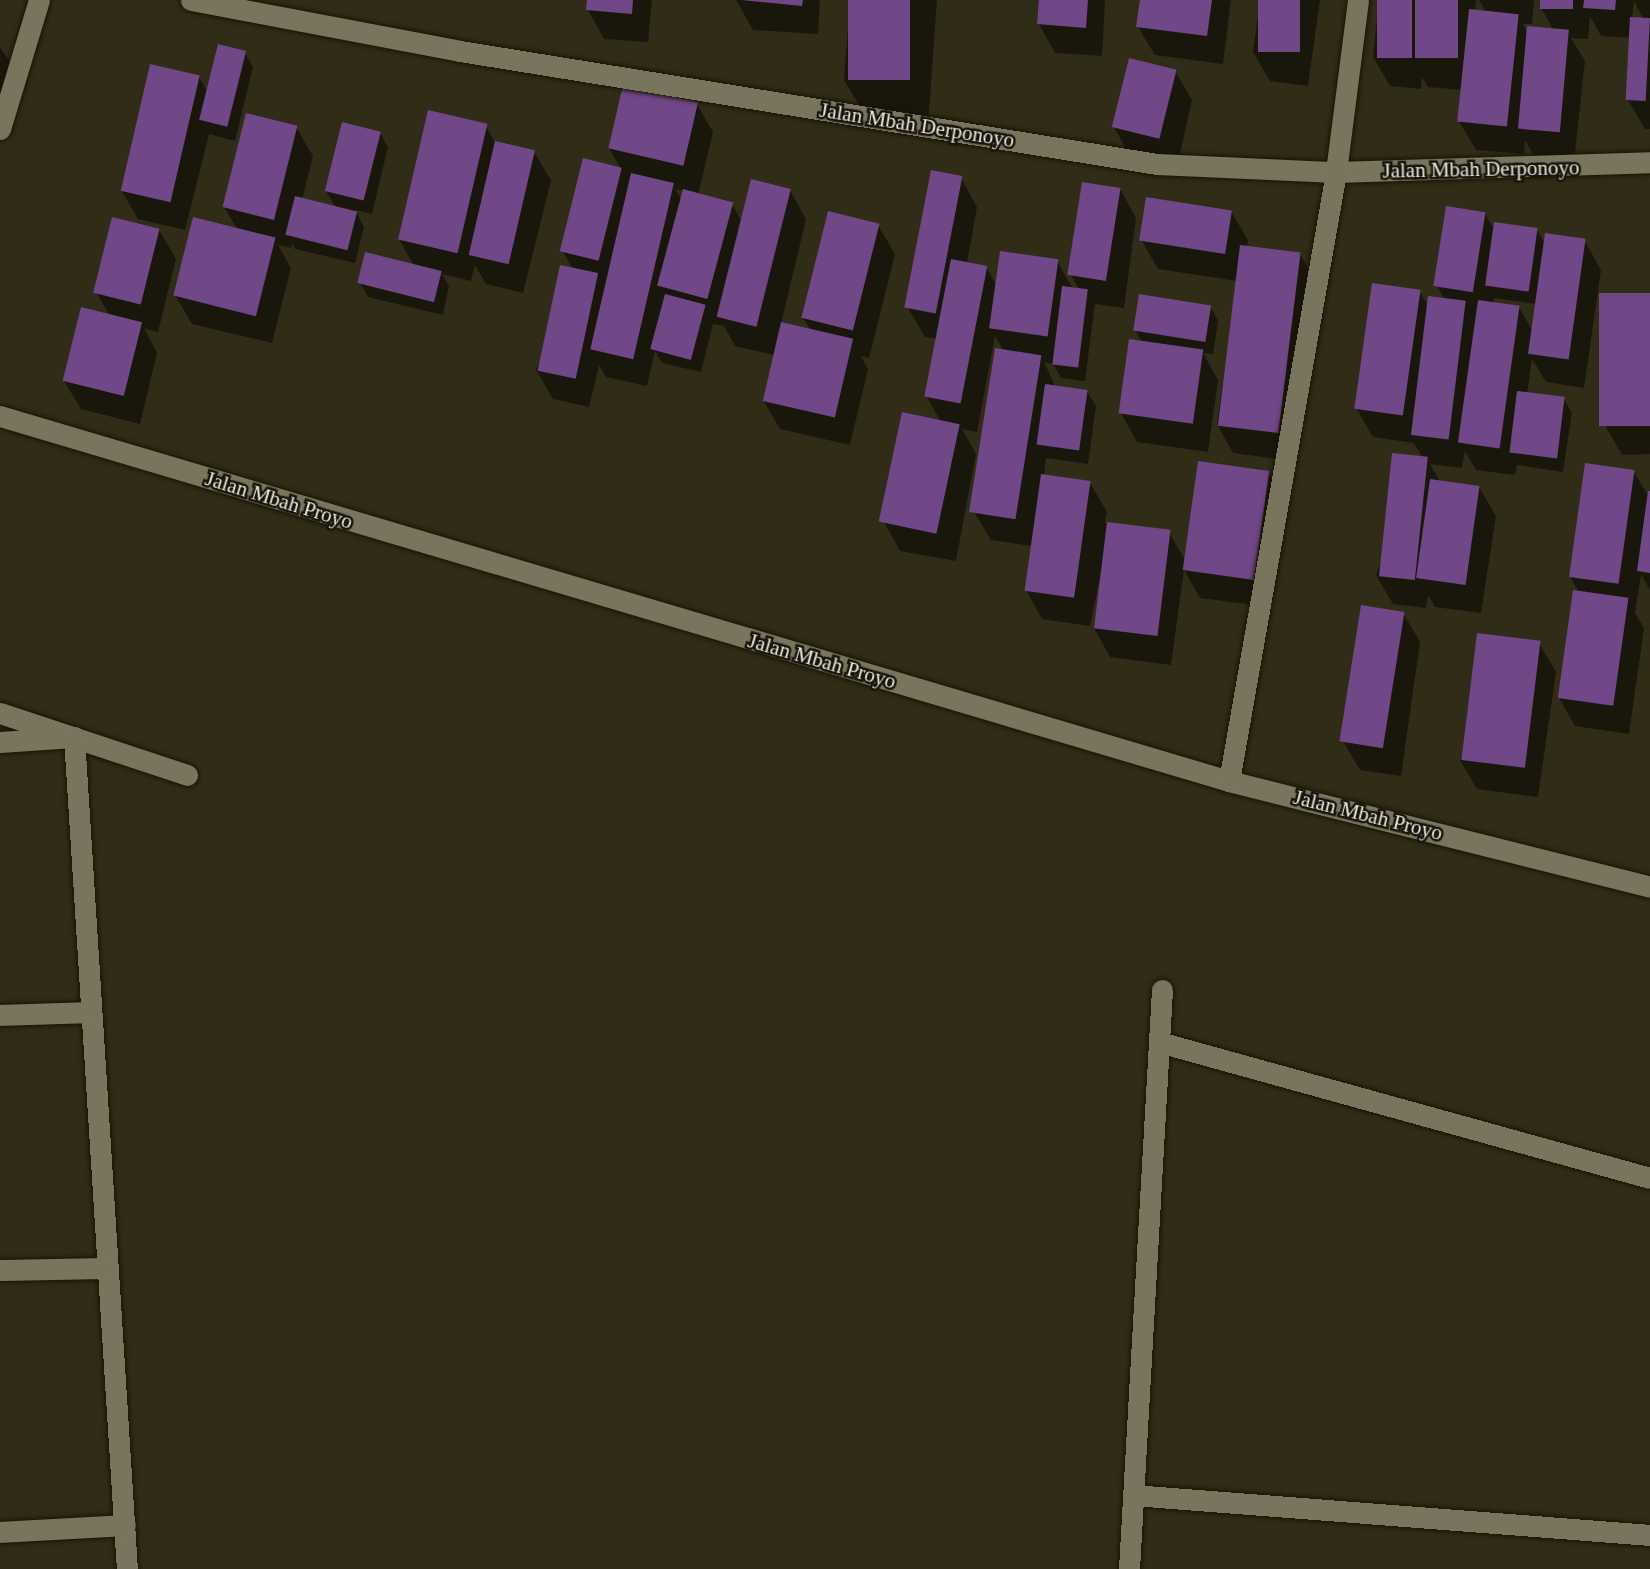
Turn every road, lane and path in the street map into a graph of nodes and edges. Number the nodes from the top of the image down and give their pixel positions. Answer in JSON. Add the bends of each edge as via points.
{"nodes":[{"id":1,"x":39,"y":0,"type":"edge"},
{"id":2,"x":191,"y":0,"type":"edge"},
{"id":3,"x":1358,"y":0,"type":"edge"},
{"id":4,"x":0,"y":129,"type":"edge"},
{"id":5,"x":1650,"y":162,"type":"edge"},
{"id":6,"x":1336,"y":172,"type":"junction"},
{"id":7,"x":0,"y":416,"type":"edge"},
{"id":8,"x":0,"y":713,"type":"edge"},
{"id":9,"x":74,"y":737,"type":"junction"},
{"id":10,"x":0,"y":742,"type":"edge"},
{"id":11,"x":187,"y":775,"type":"dead end"},
{"id":12,"x":1229,"y":781,"type":"junction"},
{"id":13,"x":1650,"y":887,"type":"edge"},
{"id":14,"x":1162,"y":990,"type":"dead end"},
{"id":15,"x":90,"y":1012,"type":"junction"},
{"id":16,"x":0,"y":1016,"type":"edge"},
{"id":17,"x":1159,"y":1042,"type":"junction"},
{"id":18,"x":1650,"y":1178,"type":"edge"},
{"id":19,"x":107,"y":1268,"type":"junction"},
{"id":20,"x":0,"y":1270,"type":"edge"},
{"id":21,"x":1133,"y":1495,"type":"junction"},
{"id":22,"x":125,"y":1525,"type":"junction"},
{"id":23,"x":0,"y":1531,"type":"edge"},
{"id":24,"x":1650,"y":1535,"type":"edge"},
{"id":25,"x":127,"y":1569,"type":"edge"},
{"id":26,"x":1129,"y":1569,"type":"edge"}],
"edges":[{"from":1,"to":4,"type":"street"},
{"from":2,"to":6,"type":"street","name":"Jalan Mbah Derponoyo","via":[[460,51],[1157,164]]},
{"from":3,"to":6,"type":"street"},
{"from":5,"to":6,"type":"street","name":"Jalan Mbah Derponoyo"},
{"from":6,"to":12,"type":"street"},
{"from":7,"to":12,"type":"street","name":"Jalan Mbah Proyo"},
{"from":8,"to":9,"type":"street"},
{"from":9,"to":10,"type":"street"},
{"from":9,"to":11,"type":"street"},
{"from":9,"to":15,"type":"street"},
{"from":12,"to":13,"type":"street","name":"Jalan Mbah Proyo"},
{"from":14,"to":17,"type":"street"},
{"from":15,"to":16,"type":"street"},
{"from":15,"to":19,"type":"street"},
{"from":17,"to":18,"type":"street"},
{"from":17,"to":21,"type":"street"},
{"from":19,"to":20,"type":"street"},
{"from":19,"to":22,"type":"street"},
{"from":21,"to":24,"type":"street"},
{"from":21,"to":26,"type":"street"},
{"from":22,"to":23,"type":"street"},
{"from":22,"to":25,"type":"street"}]}
